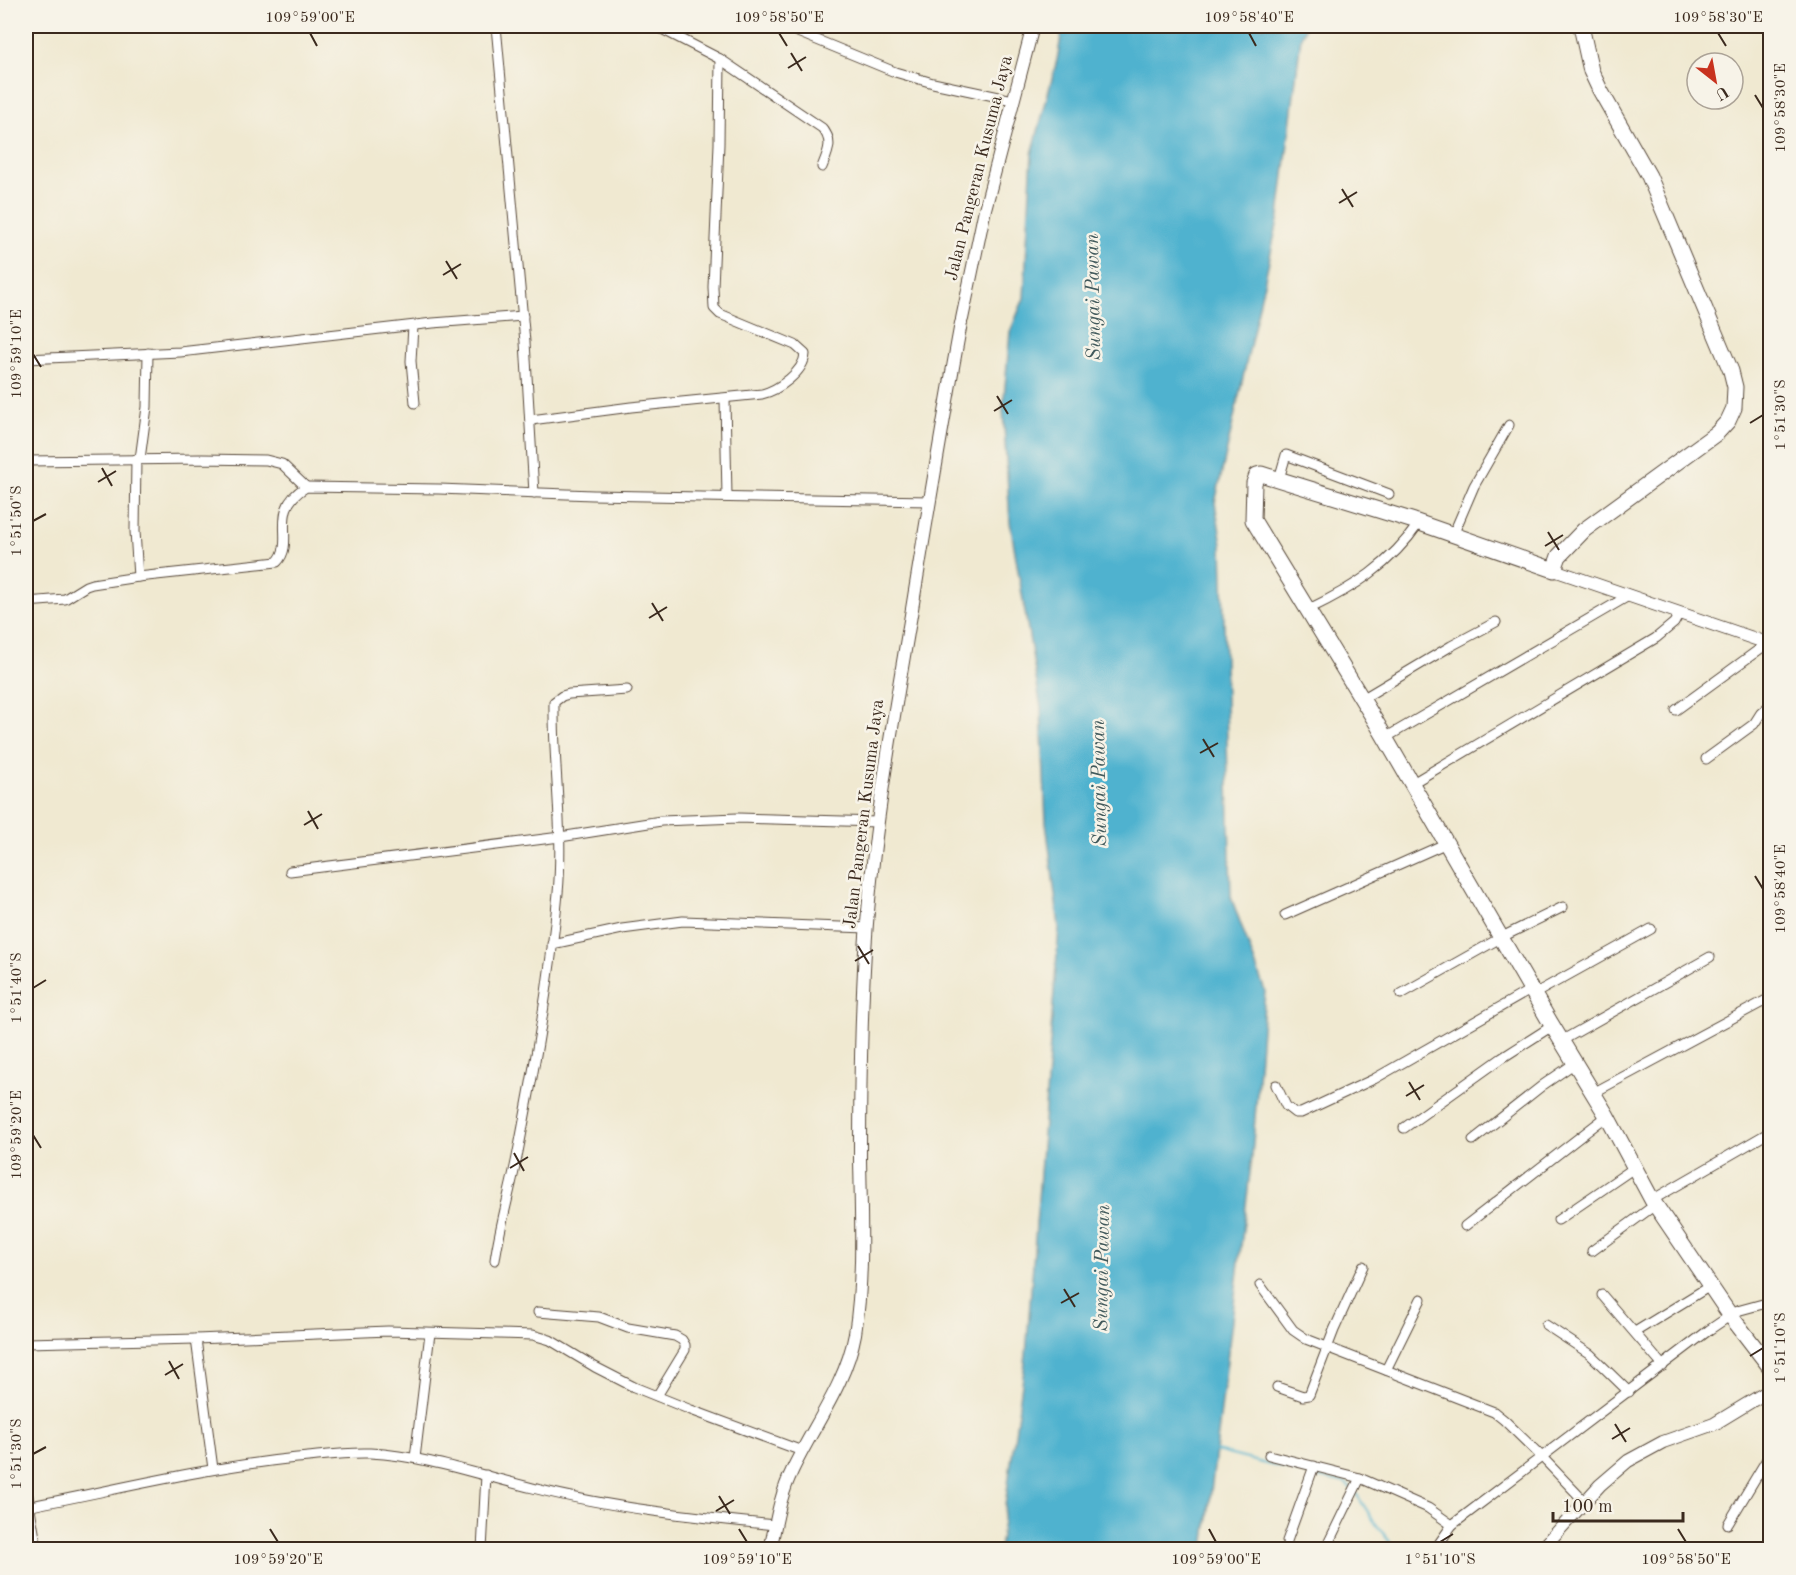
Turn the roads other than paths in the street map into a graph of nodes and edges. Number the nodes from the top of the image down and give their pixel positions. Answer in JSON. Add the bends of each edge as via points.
{"nodes":[{"id":1,"x":495,"y":26,"type":"edge"},
{"id":2,"x":656,"y":26,"type":"edge"},
{"id":3,"x":783,"y":26,"type":"edge"},
{"id":4,"x":1033,"y":26,"type":"edge"},
{"id":5,"x":1581,"y":26,"type":"edge"},
{"id":6,"x":720,"y":58,"type":"junction"},
{"id":7,"x":1013,"y":100,"type":"junction"},
{"id":8,"x":822,"y":167,"type":"dead end"},
{"id":9,"x":523,"y":316,"type":"junction"},
{"id":10,"x":413,"y":326,"type":"junction"},
{"id":11,"x":148,"y":354,"type":"junction"},
{"id":12,"x":26,"y":359,"type":"edge"},
{"id":13,"x":725,"y":399,"type":"junction"},
{"id":14,"x":415,"y":403,"type":"dead end"},
{"id":15,"x":531,"y":420,"type":"junction"},
{"id":16,"x":1509,"y":425,"type":"dead end"},
{"id":17,"x":138,"y":459,"type":"junction"},
{"id":18,"x":26,"y":461,"type":"edge"},
{"id":19,"x":1282,"y":467,"type":"junction"},
{"id":20,"x":306,"y":487,"type":"junction"},
{"id":21,"x":534,"y":493,"type":"junction"},
{"id":22,"x":1389,"y":494,"type":"dead end"},
{"id":23,"x":727,"y":497,"type":"junction"},
{"id":24,"x":930,"y":501,"type":"junction"},
{"id":25,"x":1419,"y":523,"type":"junction"},
{"id":26,"x":1456,"y":527,"type":"junction"},
{"id":27,"x":1554,"y":570,"type":"junction"},
{"id":28,"x":138,"y":577,"type":"junction"},
{"id":29,"x":1630,"y":595,"type":"junction"},
{"id":30,"x":26,"y":602,"type":"edge"},
{"id":31,"x":1309,"y":609,"type":"junction"},
{"id":32,"x":1679,"y":614,"type":"junction"},
{"id":33,"x":1496,"y":622,"type":"dead end"},
{"id":34,"x":1769,"y":644,"type":"edge"},
{"id":35,"x":627,"y":690,"type":"dead end"},
{"id":36,"x":1362,"y":699,"type":"junction"},
{"id":37,"x":1770,"y":705,"type":"edge"},
{"id":38,"x":1676,"y":710,"type":"dead end"},
{"id":39,"x":1385,"y":738,"type":"junction"},
{"id":40,"x":1706,"y":759,"type":"dead end"},
{"id":41,"x":1411,"y":784,"type":"junction"},
{"id":42,"x":878,"y":822,"type":"junction"},
{"id":43,"x":560,"y":837,"type":"junction"},
{"id":44,"x":1447,"y":843,"type":"junction"},
{"id":45,"x":290,"y":871,"type":"dead end"},
{"id":46,"x":1563,"y":907,"type":"dead end"},
{"id":47,"x":1285,"y":915,"type":"dead end"},
{"id":48,"x":867,"y":928,"type":"junction"},
{"id":49,"x":1651,"y":929,"type":"dead end"},
{"id":50,"x":1502,"y":937,"type":"junction"},
{"id":51,"x":552,"y":944,"type":"junction"},
{"id":52,"x":1710,"y":957,"type":"dead end"},
{"id":53,"x":1533,"y":992,"type":"junction"},
{"id":54,"x":1401,"y":994,"type":"dead end"},
{"id":55,"x":1770,"y":998,"type":"edge"},
{"id":56,"x":1552,"y":1026,"type":"junction"},
{"id":57,"x":1561,"y":1041,"type":"junction"},
{"id":58,"x":1575,"y":1063,"type":"junction"},
{"id":59,"x":1276,"y":1085,"type":"dead end"},
{"id":60,"x":1593,"y":1093,"type":"junction"},
{"id":61,"x":1607,"y":1116,"type":"junction"},
{"id":62,"x":1404,"y":1128,"type":"dead end"},
{"id":63,"x":1770,"y":1132,"type":"edge"},
{"id":64,"x":1473,"y":1140,"type":"dead end"},
{"id":65,"x":1634,"y":1168,"type":"junction"},
{"id":66,"x":1654,"y":1203,"type":"junction"},
{"id":67,"x":1558,"y":1221,"type":"dead end"},
{"id":68,"x":1465,"y":1226,"type":"dead end"},
{"id":69,"x":1592,"y":1251,"type":"dead end"},
{"id":70,"x":495,"y":1260,"type":"dead end"},
{"id":71,"x":1363,"y":1266,"type":"dead end"},
{"id":72,"x":1260,"y":1285,"type":"dead end"},
{"id":73,"x":1710,"y":1286,"type":"junction"},
{"id":74,"x":1602,"y":1295,"type":"dead end"},
{"id":75,"x":1420,"y":1299,"type":"dead end"},
{"id":76,"x":1770,"y":1302,"type":"edge"},
{"id":77,"x":538,"y":1312,"type":"dead end"},
{"id":78,"x":1730,"y":1315,"type":"junction"},
{"id":79,"x":1546,"y":1325,"type":"dead end"},
{"id":80,"x":1635,"y":1332,"type":"junction"},
{"id":81,"x":430,"y":1333,"type":"junction"},
{"id":82,"x":196,"y":1339,"type":"junction"},
{"id":83,"x":26,"y":1343,"type":"edge"},
{"id":84,"x":1328,"y":1347,"type":"junction"},
{"id":85,"x":1663,"y":1365,"type":"junction"},
{"id":86,"x":1770,"y":1367,"type":"edge"},
{"id":87,"x":1386,"y":1371,"type":"junction"},
{"id":88,"x":1277,"y":1387,"type":"dead end"},
{"id":89,"x":1770,"y":1390,"type":"edge"},
{"id":90,"x":1629,"y":1392,"type":"junction"},
{"id":91,"x":657,"y":1396,"type":"junction"},
{"id":92,"x":802,"y":1451,"type":"junction"},
{"id":93,"x":1770,"y":1454,"type":"edge"},
{"id":94,"x":1269,"y":1455,"type":"dead end"},
{"id":95,"x":1541,"y":1456,"type":"junction"},
{"id":96,"x":415,"y":1458,"type":"junction"},
{"id":97,"x":1314,"y":1466,"type":"junction"},
{"id":98,"x":213,"y":1469,"type":"junction"},
{"id":99,"x":486,"y":1475,"type":"junction"},
{"id":100,"x":1360,"y":1478,"type":"junction"},
{"id":101,"x":26,"y":1485,"type":"edge"},
{"id":102,"x":1584,"y":1501,"type":"junction"},
{"id":103,"x":27,"y":1511,"type":"edge"},
{"id":104,"x":1728,"y":1524,"type":"dead end"},
{"id":105,"x":1452,"y":1525,"type":"junction"},
{"id":106,"x":775,"y":1526,"type":"junction"},
{"id":107,"x":1287,"y":1541,"type":"dead end"},
{"id":108,"x":1438,"y":1545,"type":"dead end"},
{"id":109,"x":37,"y":1550,"type":"edge"},
{"id":110,"x":482,"y":1550,"type":"edge"},
{"id":111,"x":770,"y":1550,"type":"edge"},
{"id":112,"x":1325,"y":1550,"type":"edge"},
{"id":113,"x":1541,"y":1550,"type":"edge"}],
"edges":[{"from":1,"to":9,"type":"street"},
{"from":2,"to":6,"type":"street"},
{"from":3,"to":7,"type":"street","via":[[895,72]]},
{"from":4,"to":7,"type":"street","name":"Jalan Pangeran Kusuma Jaya"},
{"from":5,"to":27,"type":"main road","via":[[1591,71],[1666,213],[1731,371],[1736,397],[1728,421],[1717,434],[1584,530],[1559,556]]},
{"from":6,"to":8,"type":"street","via":[[828,134],[830,145]]},
{"from":6,"to":13,"type":"street","via":[[714,308],[795,345],[806,357],[771,392]]},
{"from":7,"to":24,"type":"street","name":"Jalan Pangeran Kusuma Jaya","via":[[962,321]]},
{"from":9,"to":10,"type":"street"},
{"from":9,"to":15,"type":"street"},
{"from":10,"to":11,"type":"street"},
{"from":10,"to":14,"type":"street"},
{"from":11,"to":12,"type":"street"},
{"from":11,"to":17,"type":"street","via":[[147,406]]},
{"from":13,"to":15,"type":"street"},
{"from":13,"to":23,"type":"street"},
{"from":15,"to":21,"type":"street"},
{"from":16,"to":26,"type":"street"},
{"from":17,"to":18,"type":"street"},
{"from":17,"to":20,"type":"street","via":[[274,461]]},
{"from":17,"to":28,"type":"street"},
{"from":19,"to":22,"type":"street"},
{"from":19,"to":25,"type":"main road"},
{"from":19,"to":31,"type":"main road","via":[[1255,477],[1253,520]]},
{"from":20,"to":21,"type":"street"},
{"from":20,"to":28,"type":"street","via":[[288,502],[283,554],[278,562]]},
{"from":21,"to":23,"type":"street"},
{"from":23,"to":24,"type":"street"},
{"from":24,"to":42,"type":"street","name":"Jalan Pangeran Kusuma Jaya"},
{"from":25,"to":26,"type":"main road"},
{"from":25,"to":31,"type":"street","via":[[1367,577]]},
{"from":26,"to":27,"type":"main road"},
{"from":27,"to":29,"type":"street"},
{"from":28,"to":30,"type":"street","via":[[86,586],[57,601]]},
{"from":29,"to":32,"type":"street"},
{"from":29,"to":39,"type":"street"},
{"from":31,"to":36,"type":"main road"},
{"from":32,"to":34,"type":"street"},
{"from":32,"to":41,"type":"street","via":[[1656,638]]},
{"from":33,"to":36,"type":"street"},
{"from":34,"to":38,"type":"street"},
{"from":35,"to":43,"type":"street","via":[[569,694],[554,702]]},
{"from":36,"to":39,"type":"main road"},
{"from":37,"to":40,"type":"street","via":[[1754,724]]},
{"from":39,"to":41,"type":"main road"},
{"from":41,"to":44,"type":"main road"},
{"from":42,"to":43,"type":"street","via":[[702,818]]},
{"from":42,"to":48,"type":"street","name":"Jalan Pangeran Kusuma Jaya"},
{"from":43,"to":45,"type":"street"},
{"from":43,"to":51,"type":"street"},
{"from":44,"to":47,"type":"street"},
{"from":44,"to":50,"type":"main road"},
{"from":46,"to":50,"type":"street"},
{"from":48,"to":51,"type":"street","via":[[683,921]]},
{"from":48,"to":92,"type":"street","name":"Jalan Pangeran Kusuma Jaya","via":[[860,1072],[859,1303],[849,1362]]},
{"from":49,"to":53,"type":"street"},
{"from":50,"to":53,"type":"main road"},
{"from":50,"to":54,"type":"street"},
{"from":51,"to":70,"type":"street","via":[[528,1098]]},
{"from":52,"to":57,"type":"street"},
{"from":53,"to":56,"type":"main road"},
{"from":53,"to":59,"type":"street","via":[[1374,1079],[1301,1113],[1290,1110]]},
{"from":55,"to":60,"type":"street"},
{"from":56,"to":57,"type":"main road"},
{"from":56,"to":62,"type":"street"},
{"from":57,"to":58,"type":"main road"},
{"from":58,"to":60,"type":"main road"},
{"from":58,"to":64,"type":"street"},
{"from":60,"to":61,"type":"main road"},
{"from":61,"to":65,"type":"main road"},
{"from":61,"to":68,"type":"street"},
{"from":63,"to":66,"type":"street"},
{"from":65,"to":66,"type":"main road"},
{"from":65,"to":67,"type":"street"},
{"from":66,"to":69,"type":"street"},
{"from":66,"to":73,"type":"main road"},
{"from":71,"to":84,"type":"street"},
{"from":72,"to":84,"type":"street","via":[[1293,1330]]},
{"from":73,"to":78,"type":"main road"},
{"from":73,"to":80,"type":"street"},
{"from":74,"to":80,"type":"street"},
{"from":75,"to":87,"type":"street"},
{"from":76,"to":78,"type":"street"},
{"from":77,"to":91,"type":"street","via":[[599,1317],[682,1340],[685,1350]]},
{"from":78,"to":85,"type":"street"},
{"from":78,"to":86,"type":"main road"},
{"from":79,"to":90,"type":"street","via":[[1590,1354]]},
{"from":80,"to":85,"type":"street"},
{"from":81,"to":82,"type":"street","via":[[387,1331]]},
{"from":81,"to":91,"type":"street","via":[[533,1335],[550,1340],[611,1376]]},
{"from":81,"to":96,"type":"street"},
{"from":82,"to":83,"type":"street"},
{"from":82,"to":98,"type":"street"},
{"from":84,"to":87,"type":"street"},
{"from":84,"to":88,"type":"street","via":[[1308,1396]]},
{"from":85,"to":90,"type":"street"},
{"from":87,"to":95,"type":"street","via":[[1494,1412]]},
{"from":89,"to":102,"type":"street","via":[[1714,1424],[1640,1454],[1615,1470]]},
{"from":90,"to":95,"type":"street"},
{"from":91,"to":92,"type":"street"},
{"from":92,"to":106,"type":"street","name":"Jalan Pangeran Kusuma Jaya","via":[[785,1489]]},
{"from":93,"to":104,"type":"street"},
{"from":94,"to":97,"type":"street"},
{"from":95,"to":102,"type":"street"},
{"from":95,"to":105,"type":"street"},
{"from":96,"to":98,"type":"street","via":[[367,1453],[330,1455]]},
{"from":96,"to":99,"type":"street"},
{"from":97,"to":100,"type":"street"},
{"from":97,"to":107,"type":"street"},
{"from":98,"to":103,"type":"street"},
{"from":99,"to":106,"type":"street","via":[[593,1501]]},
{"from":99,"to":110,"type":"street"},
{"from":100,"to":105,"type":"street","via":[[1428,1508]]},
{"from":100,"to":112,"type":"street"},
{"from":101,"to":103,"type":"street"},
{"from":102,"to":113,"type":"street"},
{"from":103,"to":109,"type":"street"},
{"from":105,"to":108,"type":"street"},
{"from":106,"to":111,"type":"street","name":"Jalan Pangeran Kusuma Jaya"}]}
